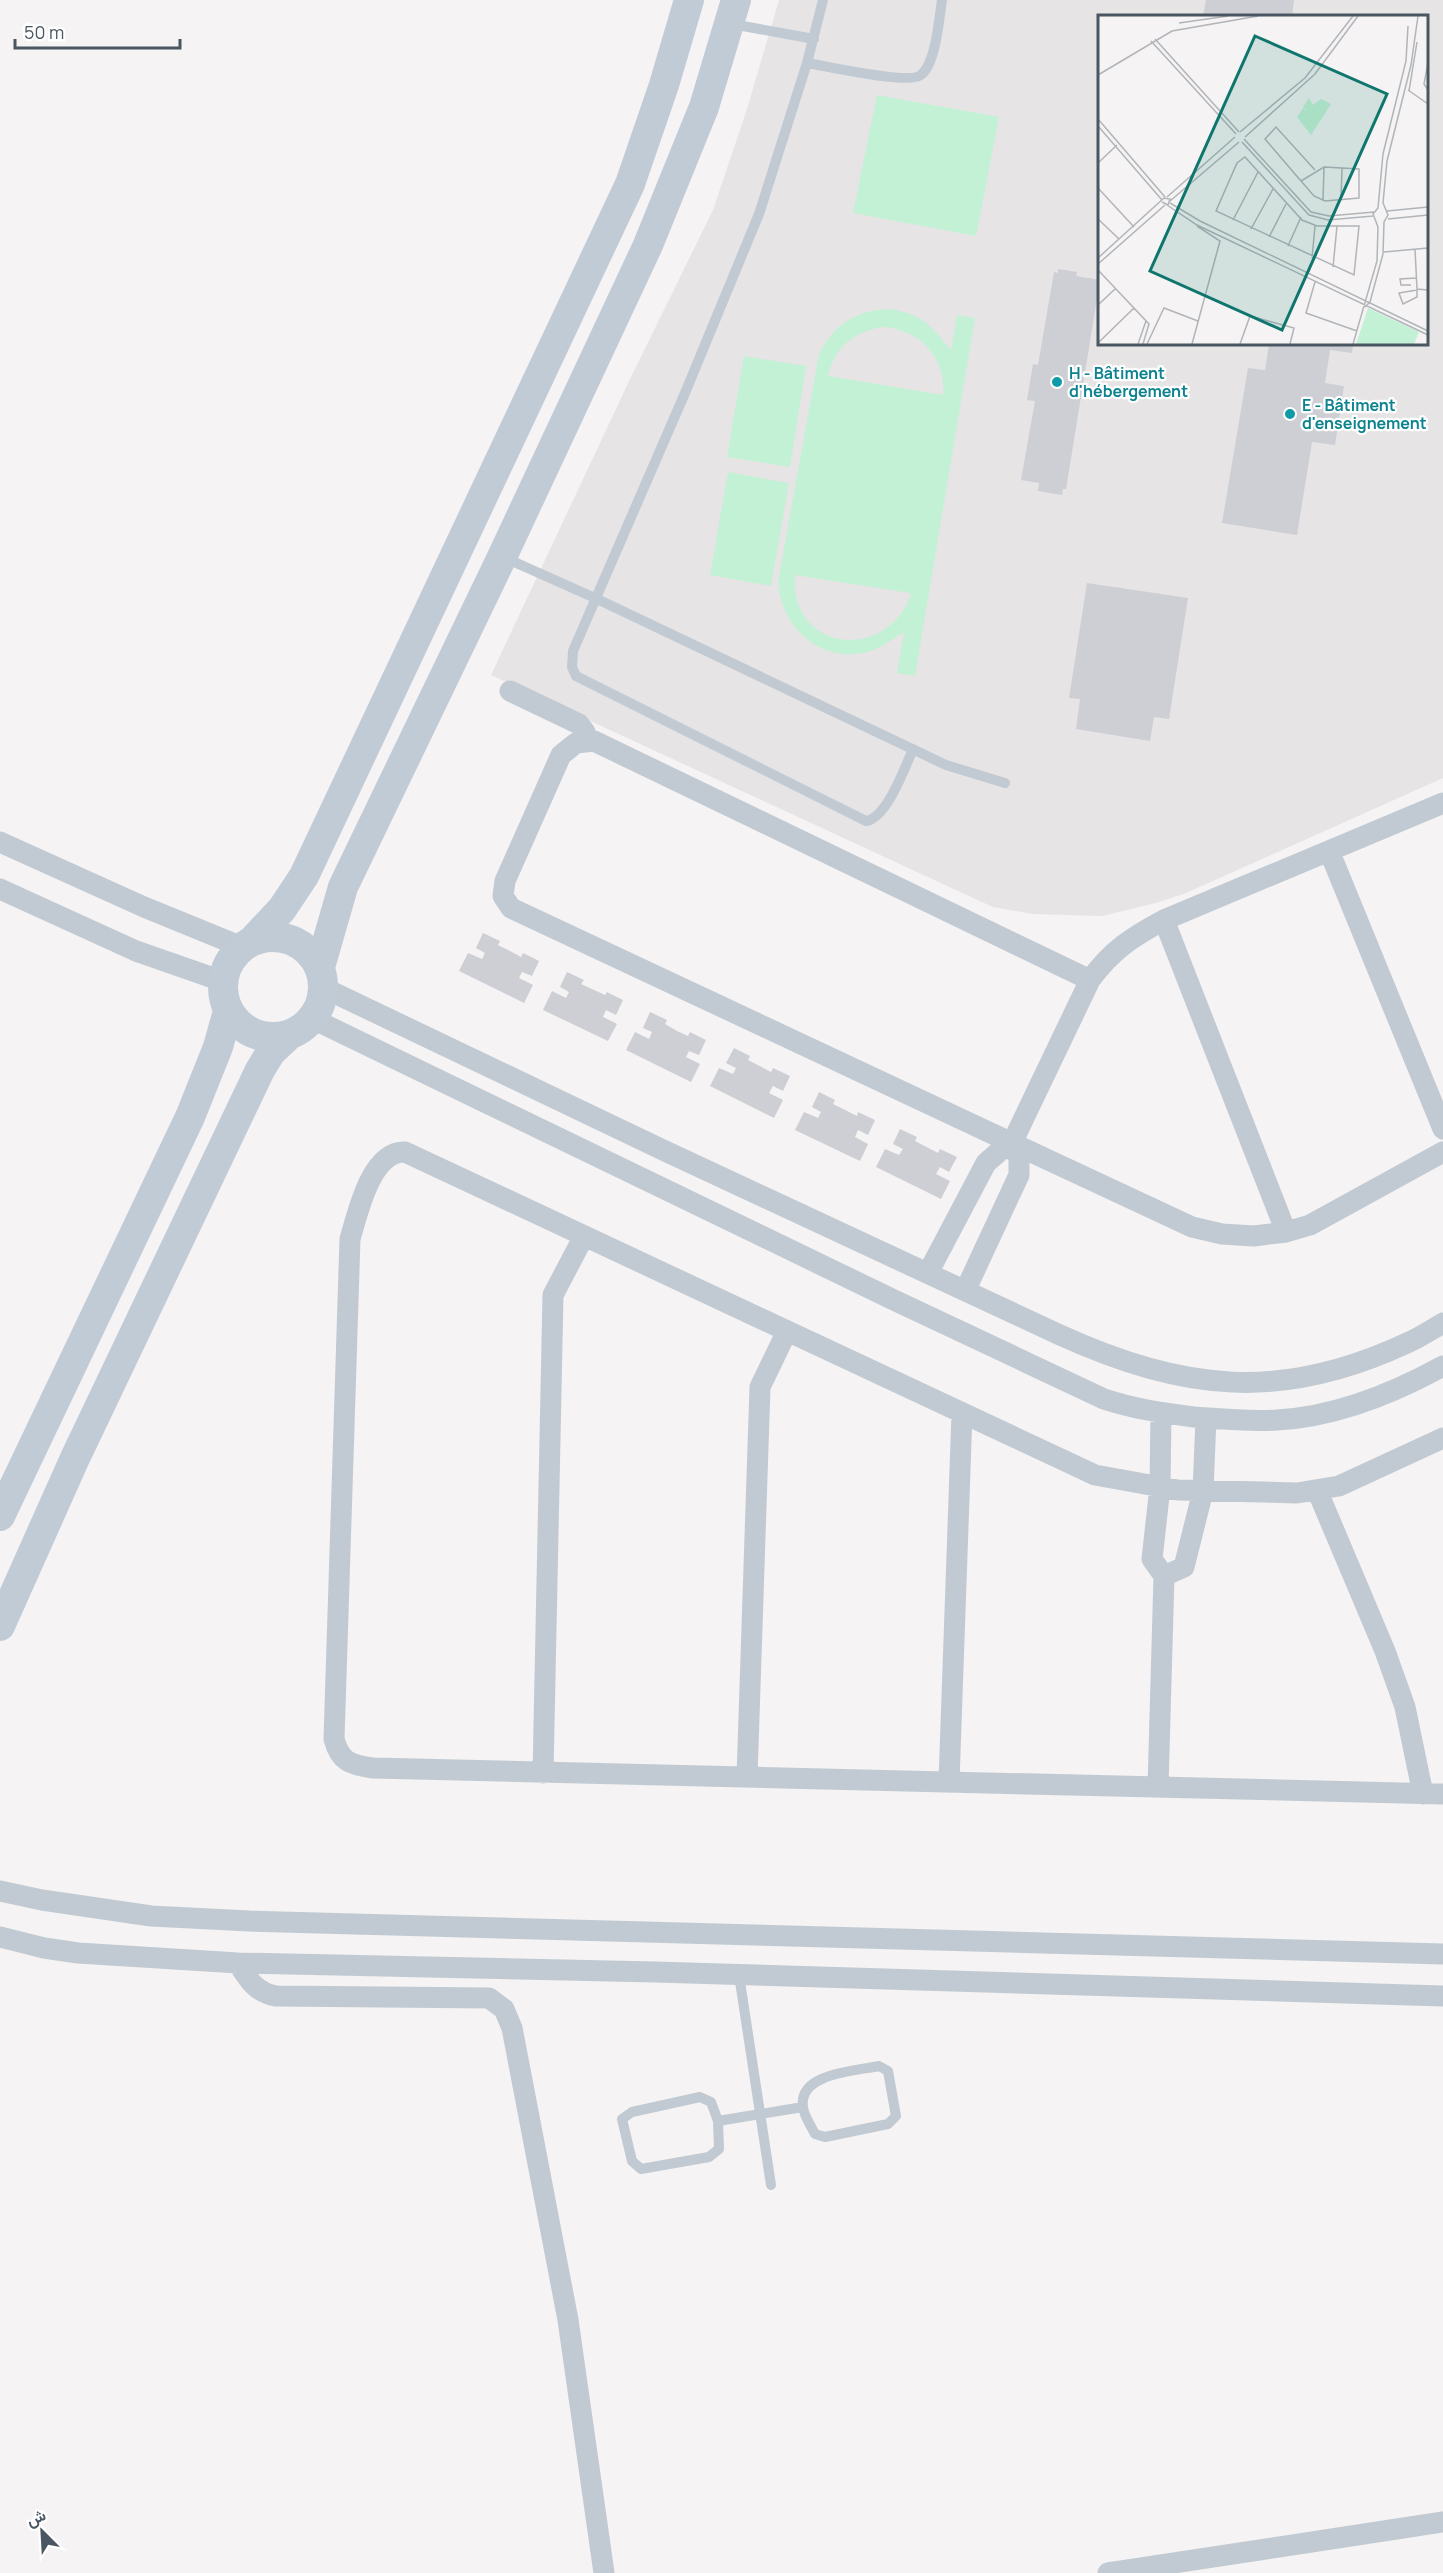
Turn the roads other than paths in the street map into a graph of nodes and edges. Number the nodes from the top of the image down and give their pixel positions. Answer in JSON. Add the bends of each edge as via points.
{"nodes":[{"id":1,"x":689,"y":0,"type":"edge"},
{"id":2,"x":824,"y":0,"type":"edge"},
{"id":3,"x":942,"y":0,"type":"edge"},
{"id":4,"x":733,"y":12,"type":"edge"},
{"id":5,"x":814,"y":39,"type":"junction"},
{"id":6,"x":807,"y":63,"type":"junction"},
{"id":7,"x":502,"y":557,"type":"junction"},
{"id":8,"x":595,"y":598,"type":"junction"},
{"id":9,"x":510,"y":691,"type":"dead end"},
{"id":10,"x":585,"y":741,"type":"junction"},
{"id":11,"x":914,"y":749,"type":"junction"},
{"id":12,"x":1005,"y":783,"type":"dead end"},
{"id":13,"x":1443,"y":803,"type":"edge"},
{"id":14,"x":0,"y":842,"type":"edge"},
{"id":15,"x":1330,"y":852,"type":"junction"},
{"id":16,"x":0,"y":890,"type":"edge"},
{"id":17,"x":1164,"y":920,"type":"junction"},
{"id":18,"x":248,"y":944,"type":"junction"},
{"id":19,"x":322,"y":978,"type":"junction"},
{"id":20,"x":1090,"y":980,"type":"junction"},
{"id":21,"x":222,"y":981,"type":"junction"},
{"id":22,"x":228,"y":1011,"type":"junction"},
{"id":23,"x":301,"y":1027,"type":"junction"},
{"id":24,"x":1443,"y":1129,"type":"edge"},
{"id":25,"x":1012,"y":1143,"type":"junction"},
{"id":26,"x":663,"y":1150,"type":"junction"},
{"id":27,"x":1443,"y":1152,"type":"edge"},
{"id":28,"x":646,"y":1179,"type":"junction"},
{"id":29,"x":1286,"y":1232,"type":"junction"},
{"id":30,"x":584,"y":1236,"type":"junction"},
{"id":31,"x":928,"y":1273,"type":"junction"},
{"id":32,"x":966,"y":1289,"type":"junction"},
{"id":33,"x":1442,"y":1326,"type":"edge"},
{"id":34,"x":787,"y":1331,"type":"junction"},
{"id":35,"x":1443,"y":1366,"type":"edge"},
{"id":36,"x":962,"y":1413,"type":"junction"},
{"id":37,"x":1161,"y":1413,"type":"junction"},
{"id":38,"x":1206,"y":1418,"type":"junction"},
{"id":39,"x":1443,"y":1438,"type":"edge"},
{"id":40,"x":1160,"y":1487,"type":"junction"},
{"id":41,"x":1317,"y":1490,"type":"junction"},
{"id":42,"x":1203,"y":1491,"type":"junction"},
{"id":43,"x":0,"y":1516,"type":"edge"},
{"id":44,"x":1164,"y":1576,"type":"junction"},
{"id":45,"x":0,"y":1626,"type":"edge"},
{"id":46,"x":543,"y":1773,"type":"junction"},
{"id":47,"x":747,"y":1777,"type":"junction"},
{"id":48,"x":949,"y":1782,"type":"junction"},
{"id":49,"x":1158,"y":1787,"type":"junction"},
{"id":50,"x":1433,"y":1794,"type":"edge"},
{"id":51,"x":0,"y":1891,"type":"edge"},
{"id":52,"x":0,"y":1937,"type":"edge"},
{"id":53,"x":1443,"y":1954,"type":"edge"},
{"id":54,"x":238,"y":1963,"type":"junction"},
{"id":55,"x":739,"y":1975,"type":"junction"},
{"id":56,"x":1443,"y":1996,"type":"edge"},
{"id":57,"x":802,"y":2107,"type":"junction"},
{"id":58,"x":758,"y":2114,"type":"junction"},
{"id":59,"x":718,"y":2121,"type":"junction"},
{"id":60,"x":771,"y":2185,"type":"dead end"},
{"id":61,"x":1443,"y":2522,"type":"edge"},
{"id":62,"x":604,"y":2573,"type":"edge"},
{"id":63,"x":1108,"y":2573,"type":"edge"}],
"edges":[{"from":1,"to":18,"type":"main road","via":[[630,184],[304,876],[282,909]]},
{"from":2,"to":5,"type":"lane"},
{"from":3,"to":6,"type":"lane","via":[[932,54],[918,77],[900,79]]},
{"from":4,"to":5,"type":"lane"},
{"from":4,"to":7,"type":"main road","via":[[704,107],[648,245]]},
{"from":5,"to":6,"type":"lane"},
{"from":6,"to":8,"type":"lane","via":[[755,224]]},
{"from":7,"to":8,"type":"lane"},
{"from":7,"to":19,"type":"main road","via":[[343,887]]},
{"from":8,"to":11,"type":"lane"},
{"from":8,"to":11,"type":"lane","via":[[573,651],[571,663],[576,676],[843,812],[866,821],[876,819]]},
{"from":9,"to":10,"type":"street","via":[[579,724]]},
{"from":10,"to":20,"type":"street","via":[[602,744]]},
{"from":10,"to":25,"type":"street","via":[[561,755],[509,870],[502,888],[511,908]]},
{"from":11,"to":12,"type":"lane","via":[[946,765]]},
{"from":13,"to":15,"type":"street"},
{"from":14,"to":18,"type":"street","via":[[144,907]]},
{"from":15,"to":17,"type":"street"},
{"from":15,"to":24,"type":"street"},
{"from":16,"to":21,"type":"street","via":[[135,951]]},
{"from":17,"to":20,"type":"street","via":[[1122,944]]},
{"from":17,"to":29,"type":"street"},
{"from":18,"to":19,"type":"main road","via":[[268,937],[299,943],[311,954]]},
{"from":18,"to":21,"type":"main road","via":[[229,962]]},
{"from":19,"to":23,"type":"main road","via":[[322,999]]},
{"from":19,"to":26,"type":"street"},
{"from":20,"to":25,"type":"street"},
{"from":21,"to":22,"type":"main road"},
{"from":22,"to":23,"type":"main road","via":[[236,1022],[260,1036],[275,1038]]},
{"from":22,"to":43,"type":"main road","via":[[190,1117]]},
{"from":23,"to":28,"type":"street"},
{"from":23,"to":45,"type":"main road","via":[[272,1052],[260,1070],[75,1458]]},
{"from":25,"to":29,"type":"street","via":[[1192,1227],[1254,1236]]},
{"from":25,"to":31,"type":"street","via":[[987,1163]]},
{"from":25,"to":32,"type":"street","via":[[1019,1159],[1019,1175]]},
{"from":26,"to":28,"type":"street"},
{"from":26,"to":31,"type":"street"},
{"from":27,"to":29,"type":"street","via":[[1310,1225]]},
{"from":28,"to":37,"type":"street","via":[[1104,1399]]},
{"from":30,"to":34,"type":"street"},
{"from":30,"to":46,"type":"street","via":[[553,1295]]},
{"from":30,"to":46,"type":"street","via":[[405,1152],[397,1152],[382,1162],[367,1186],[350,1239],[334,1739],[338,1752],[353,1765],[373,1768]]},
{"from":31,"to":32,"type":"street"},
{"from":32,"to":33,"type":"street","via":[[1114,1357],[1222,1383],[1289,1381],[1324,1373],[1408,1343]]},
{"from":34,"to":36,"type":"street"},
{"from":34,"to":47,"type":"street","via":[[760,1387]]},
{"from":35,"to":38,"type":"street","via":[[1335,1410],[1278,1420]]},
{"from":36,"to":40,"type":"street","via":[[1095,1475]]},
{"from":36,"to":48,"type":"street"},
{"from":37,"to":38,"type":"street"},
{"from":37,"to":40,"type":"street"},
{"from":38,"to":42,"type":"street"},
{"from":39,"to":41,"type":"street","via":[[1339,1486]]},
{"from":40,"to":42,"type":"street"},
{"from":40,"to":44,"type":"street","via":[[1152,1559]]},
{"from":41,"to":42,"type":"street"},
{"from":41,"to":50,"type":"street","via":[[1385,1651]]},
{"from":42,"to":44,"type":"street","via":[[1184,1567]]},
{"from":44,"to":49,"type":"street"},
{"from":46,"to":47,"type":"street"},
{"from":47,"to":48,"type":"street"},
{"from":48,"to":49,"type":"street"},
{"from":49,"to":50,"type":"street"},
{"from":51,"to":53,"type":"street","via":[[151,1916],[206,1919]]},
{"from":52,"to":54,"type":"street","via":[[44,1948],[120,1958]]},
{"from":54,"to":55,"type":"street"},
{"from":54,"to":62,"type":"street","via":[[254,1986],[276,1996],[489,1998],[504,2008],[512,2028],[568,2320]]},
{"from":55,"to":56,"type":"street"},
{"from":55,"to":58,"type":"lane"},
{"from":57,"to":57,"type":"lane","via":[[807,2088],[817,2079],[879,2066],[888,2072],[897,2116],[888,2124],[825,2137],[815,2134]]},
{"from":57,"to":58,"type":"lane"},
{"from":58,"to":59,"type":"lane"},
{"from":58,"to":60,"type":"lane"},
{"from":59,"to":59,"type":"lane","via":[[711,2102],[700,2097],[632,2112],[622,2119],[632,2161],[641,2169],[709,2157],[719,2149]]},
{"from":61,"to":63,"type":"street"}]}
